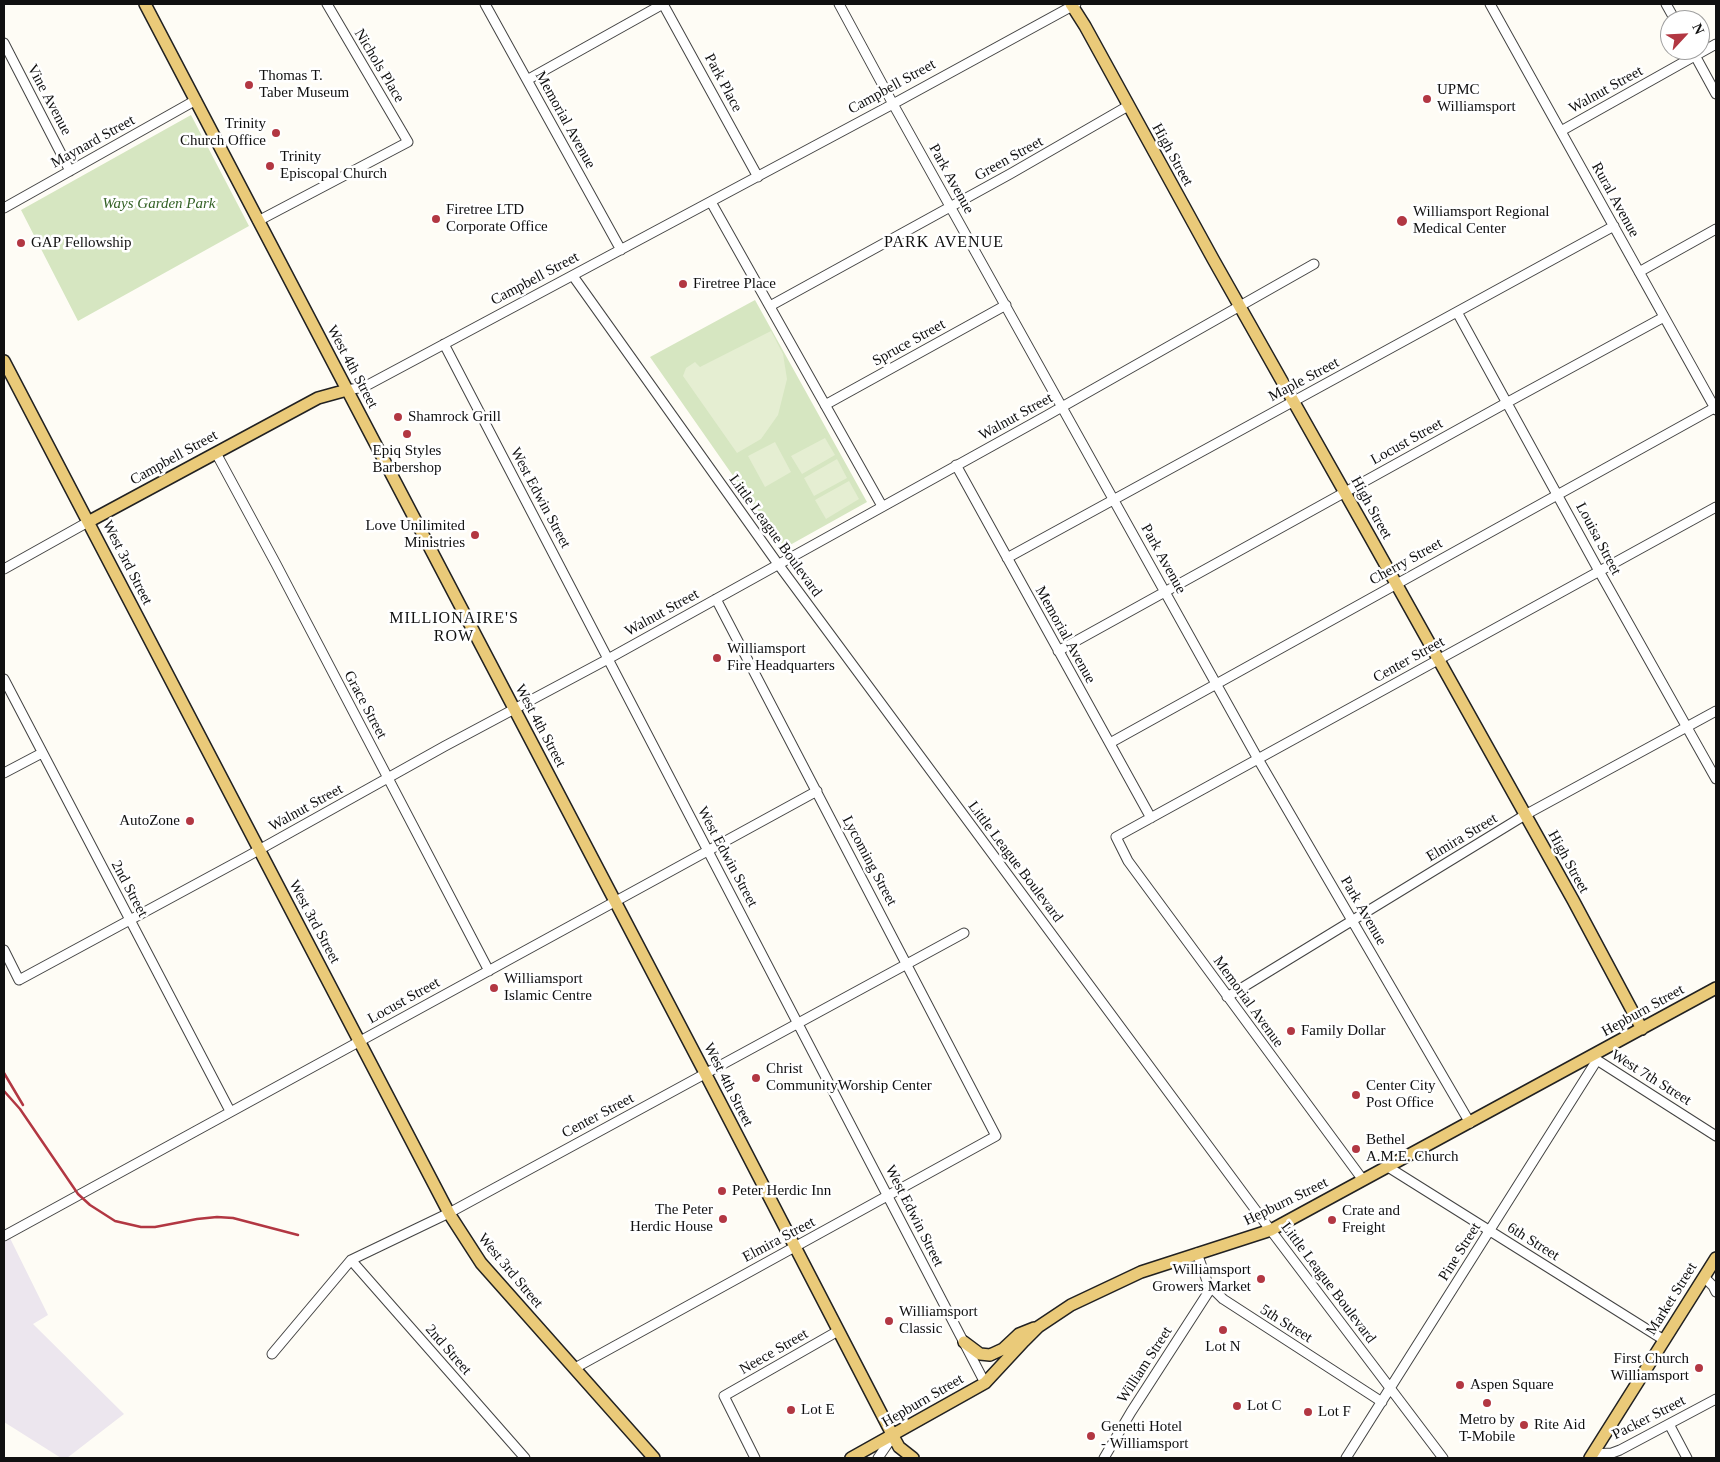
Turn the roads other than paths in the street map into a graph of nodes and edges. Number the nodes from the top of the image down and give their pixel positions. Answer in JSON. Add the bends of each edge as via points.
{"nodes":[{"id":1,"x":146,"y":4,"type":"edge"},
{"id":2,"x":327,"y":4,"type":"edge"},
{"id":3,"x":485,"y":4,"type":"edge"},
{"id":4,"x":663,"y":4,"type":"edge"},
{"id":5,"x":839,"y":4,"type":"edge"},
{"id":6,"x":1490,"y":4,"type":"edge"},
{"id":7,"x":1073,"y":5,"type":"edge"},
{"id":8,"x":4,"y":43,"type":"edge"},
{"id":9,"x":1682,"y":60,"type":"edge"},
{"id":10,"x":1698,"y":60,"type":"edge"},
{"id":11,"x":527,"y":80,"type":"junction"},
{"id":12,"x":1716,"y":94,"type":"edge"},
{"id":13,"x":196,"y":100,"type":"junction"},
{"id":14,"x":893,"y":104,"type":"junction"},
{"id":15,"x":1128,"y":106,"type":"junction"},
{"id":16,"x":1561,"y":130,"type":"junction"},
{"id":17,"x":70,"y":171,"type":"junction"},
{"id":18,"x":758,"y":177,"type":"junction"},
{"id":19,"x":711,"y":202,"type":"junction"},
{"id":20,"x":950,"y":206,"type":"junction"},
{"id":21,"x":4,"y":208,"type":"edge"},
{"id":22,"x":258,"y":221,"type":"junction"},
{"id":23,"x":1614,"y":226,"type":"junction"},
{"id":24,"x":1716,"y":229,"type":"edge"},
{"id":25,"x":621,"y":250,"type":"junction"},
{"id":26,"x":1314,"y":264,"type":"dead end"},
{"id":27,"x":1639,"y":272,"type":"junction"},
{"id":28,"x":573,"y":276,"type":"junction"},
{"id":29,"x":1006,"y":305,"type":"junction"},
{"id":30,"x":770,"y":306,"type":"junction"},
{"id":31,"x":1240,"y":307,"type":"junction"},
{"id":32,"x":1457,"y":312,"type":"junction"},
{"id":33,"x":1664,"y":317,"type":"junction"},
{"id":34,"x":444,"y":344,"type":"junction"},
{"id":35,"x":4,"y":361,"type":"edge"},
{"id":36,"x":347,"y":390,"type":"junction"},
{"id":37,"x":1294,"y":402,"type":"junction"},
{"id":38,"x":1508,"y":402,"type":"junction"},
{"id":39,"x":825,"y":405,"type":"junction"},
{"id":40,"x":1063,"y":407,"type":"junction"},
{"id":41,"x":1716,"y":408,"type":"edge"},
{"id":42,"x":216,"y":453,"type":"junction"},
{"id":43,"x":956,"y":465,"type":"junction"},
{"id":44,"x":1345,"y":492,"type":"junction"},
{"id":45,"x":1558,"y":494,"type":"junction"},
{"id":46,"x":1114,"y":499,"type":"junction"},
{"id":47,"x":882,"y":506,"type":"junction"},
{"id":48,"x":1716,"y":507,"type":"edge"},
{"id":49,"x":88,"y":522,"type":"junction"},
{"id":50,"x":1007,"y":558,"type":"junction"},
{"id":51,"x":778,"y":564,"type":"junction"},
{"id":52,"x":4,"y":569,"type":"edge"},
{"id":53,"x":1600,"y":571,"type":"junction"},
{"id":54,"x":1396,"y":584,"type":"junction"},
{"id":55,"x":1166,"y":592,"type":"junction"},
{"id":56,"x":716,"y":599,"type":"junction"},
{"id":57,"x":1058,"y":651,"type":"junction"},
{"id":58,"x":608,"y":659,"type":"junction"},
{"id":59,"x":1438,"y":660,"type":"junction"},
{"id":60,"x":4,"y":679,"type":"edge"},
{"id":61,"x":1216,"y":683,"type":"junction"},
{"id":62,"x":514,"y":709,"type":"junction"},
{"id":63,"x":1716,"y":711,"type":"edge"},
{"id":64,"x":1688,"y":727,"type":"junction"},
{"id":65,"x":1110,"y":743,"type":"junction"},
{"id":66,"x":42,"y":753,"type":"junction"},
{"id":67,"x":1258,"y":759,"type":"junction"},
{"id":68,"x":4,"y":773,"type":"edge"},
{"id":69,"x":388,"y":778,"type":"junction"},
{"id":70,"x":1716,"y":779,"type":"edge"},
{"id":71,"x":817,"y":791,"type":"junction"},
{"id":72,"x":1525,"y":815,"type":"junction"},
{"id":73,"x":1151,"y":818,"type":"junction"},
{"id":74,"x":1116,"y":837,"type":"joint"},
{"id":75,"x":259,"y":850,"type":"junction"},
{"id":76,"x":708,"y":851,"type":"junction"},
{"id":77,"x":615,"y":902,"type":"junction"},
{"id":78,"x":130,"y":920,"type":"junction"},
{"id":79,"x":1352,"y":920,"type":"junction"},
{"id":80,"x":964,"y":933,"type":"dead end"},
{"id":81,"x":4,"y":950,"type":"edge"},
{"id":82,"x":907,"y":964,"type":"junction"},
{"id":83,"x":489,"y":971,"type":"junction"},
{"id":84,"x":1716,"y":988,"type":"edge"},
{"id":85,"x":1227,"y":997,"type":"junction"},
{"id":86,"x":798,"y":1023,"type":"junction"},
{"id":87,"x":1642,"y":1029,"type":"junction"},
{"id":88,"x":360,"y":1042,"type":"junction"},
{"id":89,"x":1596,"y":1058,"type":"junction"},
{"id":90,"x":705,"y":1073,"type":"junction"},
{"id":91,"x":230,"y":1111,"type":"junction"},
{"id":92,"x":1470,"y":1123,"type":"junction"},
{"id":93,"x":996,"y":1136,"type":"joint"},
{"id":94,"x":1716,"y":1136,"type":"edge"},
{"id":95,"x":1388,"y":1167,"type":"junction"},
{"id":96,"x":1362,"y":1180,"type":"junction"},
{"id":97,"x":888,"y":1196,"type":"junction"},
{"id":98,"x":449,"y":1213,"type":"junction"},
{"id":99,"x":1271,"y":1230,"type":"junction"},
{"id":100,"x":1490,"y":1230,"type":"junction"},
{"id":101,"x":4,"y":1236,"type":"edge"},
{"id":102,"x":795,"y":1247,"type":"junction"},
{"id":103,"x":1197,"y":1253,"type":"junction"},
{"id":104,"x":1716,"y":1258,"type":"edge"},
{"id":105,"x":351,"y":1260,"type":"junction"},
{"id":106,"x":1704,"y":1277,"type":"junction"},
{"id":107,"x":1211,"y":1288,"type":"junction"},
{"id":108,"x":1716,"y":1292,"type":"edge"},
{"id":109,"x":1038,"y":1327,"type":"junction"},
{"id":110,"x":838,"y":1331,"type":"junction"},
{"id":111,"x":1664,"y":1340,"type":"junction"},
{"id":112,"x":964,"y":1342,"type":"junction"},
{"id":113,"x":272,"y":1354,"type":"dead end"},
{"id":114,"x":575,"y":1368,"type":"junction"},
{"id":115,"x":985,"y":1383,"type":"junction"},
{"id":116,"x":1390,"y":1388,"type":"junction"},
{"id":117,"x":1716,"y":1399,"type":"edge"},
{"id":118,"x":1382,"y":1402,"type":"junction"},
{"id":119,"x":1669,"y":1424,"type":"junction"},
{"id":120,"x":893,"y":1436,"type":"junction"},
{"id":121,"x":1591,"y":1456,"type":"edge"},
{"id":122,"x":525,"y":1458,"type":"edge"},
{"id":123,"x":654,"y":1458,"type":"edge"},
{"id":124,"x":755,"y":1458,"type":"edge"},
{"id":125,"x":851,"y":1458,"type":"edge"},
{"id":126,"x":878,"y":1458,"type":"edge"},
{"id":127,"x":913,"y":1458,"type":"edge"},
{"id":128,"x":1104,"y":1458,"type":"edge"},
{"id":129,"x":1346,"y":1458,"type":"edge"},
{"id":130,"x":1443,"y":1458,"type":"edge"},
{"id":131,"x":1688,"y":1458,"type":"edge"}],
"edges":[{"from":1,"to":13,"type":"main road","name":"West 4th Street"},
{"from":2,"to":22,"type":"street","name":"Nichols Place","via":[[408,142]]},
{"from":3,"to":11,"type":"street","name":"Memorial Avenue"},
{"from":4,"to":11,"type":"street"},
{"from":4,"to":18,"type":"street","name":"Park Place"},
{"from":5,"to":14,"type":"street","name":"Park Avenue"},
{"from":6,"to":16,"type":"street","name":"Rural Avenue"},
{"from":7,"to":14,"type":"street","name":"Campbell Street"},
{"from":7,"to":15,"type":"main road","name":"High Street"},
{"from":8,"to":17,"type":"street","name":"Vine Avenue"},
{"from":9,"to":16,"type":"street","name":"Walnut Street"},
{"from":10,"to":12,"type":"street"},
{"from":11,"to":25,"type":"street","name":"Memorial Avenue"},
{"from":13,"to":17,"type":"street","name":"Maynard Street"},
{"from":13,"to":22,"type":"main road","name":"West 4th Street"},
{"from":14,"to":18,"type":"street","name":"Campbell Street"},
{"from":14,"to":20,"type":"street","name":"Park Avenue"},
{"from":15,"to":20,"type":"street","name":"Green Street"},
{"from":15,"to":31,"type":"main road","name":"High Street"},
{"from":16,"to":23,"type":"street","name":"Rural Avenue"},
{"from":17,"to":21,"type":"street","name":"Maynard Street"},
{"from":18,"to":19,"type":"street","name":"Campbell Street"},
{"from":19,"to":25,"type":"street","name":"Campbell Street"},
{"from":19,"to":30,"type":"street"},
{"from":20,"to":29,"type":"street","name":"Park Avenue"},
{"from":20,"to":30,"type":"street","name":"Green Street"},
{"from":22,"to":36,"type":"main road","name":"West 4th Street"},
{"from":23,"to":27,"type":"street","name":"Rural Avenue"},
{"from":23,"to":32,"type":"street","name":"Maple Street"},
{"from":24,"to":27,"type":"street"},
{"from":25,"to":28,"type":"street","name":"Campbell Street"},
{"from":26,"to":31,"type":"street","name":"Walnut Street"},
{"from":27,"to":33,"type":"street","name":"Rural Avenue"},
{"from":28,"to":34,"type":"street","name":"Campbell Street"},
{"from":28,"to":51,"type":"street","name":"Little League Boulevard"},
{"from":29,"to":39,"type":"street","name":"Spruce Street"},
{"from":29,"to":40,"type":"street","name":"Park Avenue"},
{"from":30,"to":39,"type":"street"},
{"from":31,"to":37,"type":"main road","name":"High Street"},
{"from":31,"to":40,"type":"street","name":"Walnut Street"},
{"from":32,"to":37,"type":"street","name":"Maple Street"},
{"from":32,"to":38,"type":"street","name":"Louisa Street"},
{"from":33,"to":38,"type":"street","name":"Locust Street"},
{"from":33,"to":41,"type":"street","name":"Rural Avenue"},
{"from":34,"to":36,"type":"street","name":"Campbell Street","via":[[364,387]]},
{"from":34,"to":58,"type":"street","name":"West Edwin Street"},
{"from":35,"to":49,"type":"main road","name":"West 3rd Street"},
{"from":36,"to":42,"type":"main road","name":"Campbell Street","via":[[318,398]]},
{"from":36,"to":62,"type":"main road","name":"West 4th Street"},
{"from":37,"to":44,"type":"main road","name":"High Street"},
{"from":37,"to":46,"type":"street","name":"Maple Street"},
{"from":38,"to":44,"type":"street","name":"Locust Street"},
{"from":38,"to":45,"type":"street","name":"Louisa Street"},
{"from":39,"to":47,"type":"street"},
{"from":40,"to":43,"type":"street","name":"Walnut Street"},
{"from":40,"to":46,"type":"street","name":"Park Avenue"},
{"from":41,"to":45,"type":"street","name":"Cherry Street"},
{"from":42,"to":49,"type":"main road","name":"Campbell Street"},
{"from":42,"to":69,"type":"street","name":"Grace Street"},
{"from":43,"to":47,"type":"street","name":"Walnut Street"},
{"from":43,"to":50,"type":"street","name":"Memorial Avenue"},
{"from":44,"to":54,"type":"main road","name":"High Street"},
{"from":44,"to":55,"type":"street","name":"Locust Street"},
{"from":45,"to":53,"type":"street","name":"Louisa Street"},
{"from":45,"to":54,"type":"street","name":"Cherry Street"},
{"from":46,"to":50,"type":"street","name":"Maple Street"},
{"from":46,"to":55,"type":"street","name":"Park Avenue"},
{"from":47,"to":51,"type":"street","name":"Walnut Street"},
{"from":48,"to":53,"type":"street","name":"Center Street"},
{"from":49,"to":52,"type":"street","name":"Campbell Street"},
{"from":49,"to":75,"type":"main road","name":"West 3rd Street"},
{"from":50,"to":57,"type":"street","name":"Memorial Avenue"},
{"from":51,"to":56,"type":"street","name":"Walnut Street"},
{"from":51,"to":99,"type":"street","name":"Little League Boulevard"},
{"from":53,"to":59,"type":"street","name":"Center Street"},
{"from":53,"to":64,"type":"street","name":"Louisa Street"},
{"from":54,"to":59,"type":"main road","name":"High Street"},
{"from":54,"to":61,"type":"street","name":"Cherry Street"},
{"from":55,"to":57,"type":"street","name":"Locust Street"},
{"from":55,"to":61,"type":"street","name":"Park Avenue"},
{"from":56,"to":58,"type":"street","name":"Walnut Street"},
{"from":56,"to":71,"type":"street","name":"Lycoming Street"},
{"from":57,"to":65,"type":"street","name":"Memorial Avenue"},
{"from":58,"to":62,"type":"street","name":"Walnut Street"},
{"from":58,"to":76,"type":"street","name":"West Edwin Street"},
{"from":59,"to":67,"type":"street","name":"Center Street"},
{"from":59,"to":72,"type":"main road","name":"High Street"},
{"from":60,"to":66,"type":"street","name":"2nd Street"},
{"from":61,"to":65,"type":"street","name":"Cherry Street"},
{"from":61,"to":67,"type":"street","name":"Park Avenue"},
{"from":62,"to":69,"type":"street","name":"Walnut Street"},
{"from":62,"to":77,"type":"main road","name":"West 4th Street"},
{"from":63,"to":64,"type":"street","name":"Elmira Street"},
{"from":64,"to":70,"type":"street","name":"Louisa Street"},
{"from":64,"to":72,"type":"street","name":"Elmira Street"},
{"from":65,"to":73,"type":"street","name":"Memorial Avenue"},
{"from":66,"to":68,"type":"street"},
{"from":66,"to":78,"type":"street","name":"2nd Street"},
{"from":67,"to":73,"type":"street","name":"Center Street"},
{"from":67,"to":79,"type":"street","name":"Park Avenue"},
{"from":69,"to":75,"type":"street","name":"Walnut Street"},
{"from":69,"to":83,"type":"street","name":"Grace Street"},
{"from":71,"to":76,"type":"street","name":"Locust Street"},
{"from":71,"to":82,"type":"street","name":"Lycoming Street"},
{"from":72,"to":79,"type":"street","name":"Elmira Street"},
{"from":72,"to":87,"type":"main road","name":"High Street"},
{"from":73,"to":74,"type":"street","name":"Center Street"},
{"from":74,"to":85,"type":"street","name":"Memorial Avenue","via":[[1128,861]]},
{"from":75,"to":78,"type":"street","name":"Walnut Street"},
{"from":75,"to":88,"type":"main road","name":"West 3rd Street"},
{"from":76,"to":77,"type":"street","name":"Locust Street"},
{"from":76,"to":86,"type":"street","name":"West Edwin Street"},
{"from":77,"to":83,"type":"street","name":"Locust Street"},
{"from":77,"to":90,"type":"main road","name":"West 4th Street"},
{"from":78,"to":81,"type":"street","name":"Walnut Street","via":[[20,980]]},
{"from":78,"to":91,"type":"street","name":"2nd Street"},
{"from":79,"to":85,"type":"street","name":"Elmira Street"},
{"from":79,"to":92,"type":"street","name":"Park Avenue"},
{"from":80,"to":82,"type":"street","name":"Center Street"},
{"from":82,"to":86,"type":"street","name":"Center Street"},
{"from":82,"to":93,"type":"street","name":"Lycoming Street"},
{"from":83,"to":88,"type":"street","name":"Locust Street"},
{"from":84,"to":87,"type":"main road","name":"Hepburn Street"},
{"from":85,"to":96,"type":"street","name":"Memorial Avenue"},
{"from":86,"to":90,"type":"street","name":"Center Street"},
{"from":86,"to":97,"type":"street","name":"West Edwin Street"},
{"from":87,"to":89,"type":"main road","name":"Hepburn Street"},
{"from":88,"to":91,"type":"street","name":"Locust Street"},
{"from":88,"to":98,"type":"main road","name":"West 3rd Street"},
{"from":89,"to":92,"type":"main road","name":"Hepburn Street"},
{"from":89,"to":94,"type":"street","name":"West 7th Street"},
{"from":89,"to":100,"type":"street","name":"Pine Street"},
{"from":90,"to":98,"type":"street","name":"Center Street"},
{"from":90,"to":102,"type":"main road","name":"West 4th Street"},
{"from":91,"to":101,"type":"street","name":"Locust Street"},
{"from":92,"to":95,"type":"main road","name":"Hepburn Street"},
{"from":93,"to":97,"type":"street","name":"Elmira Street"},
{"from":95,"to":96,"type":"main road","name":"Hepburn Street"},
{"from":95,"to":100,"type":"street","name":"6th Street"},
{"from":96,"to":99,"type":"main road","name":"Hepburn Street"},
{"from":97,"to":102,"type":"street","name":"Elmira Street"},
{"from":97,"to":112,"type":"street","name":"West Edwin Street"},
{"from":98,"to":105,"type":"street","name":"Center Street"},
{"from":98,"to":114,"type":"main road","name":"West 3rd Street","via":[[481,1263]]},
{"from":99,"to":103,"type":"main road","name":"Hepburn Street"},
{"from":99,"to":116,"type":"street","name":"Little League Boulevard"},
{"from":100,"to":111,"type":"street","name":"6th Street"},
{"from":100,"to":116,"type":"street","name":"Pine Street"},
{"from":102,"to":110,"type":"main road","name":"West 4th Street"},
{"from":102,"to":114,"type":"street","name":"Elmira Street"},
{"from":103,"to":107,"type":"street","name":"5th Street"},
{"from":103,"to":109,"type":"main road","name":"Hepburn Street","via":[[1140,1272],[1089,1295]]},
{"from":104,"to":106,"type":"main road","name":"Market Street"},
{"from":105,"to":113,"type":"street","name":"Center Street"},
{"from":105,"to":122,"type":"street","name":"2nd Street"},
{"from":106,"to":108,"type":"street"},
{"from":106,"to":111,"type":"main road","name":"Market Street"},
{"from":107,"to":118,"type":"street","name":"5th Street","via":[[1242,1312]]},
{"from":107,"to":128,"type":"street","name":"William Street"},
{"from":109,"to":112,"type":"main road","via":[[1019,1334],[1003,1349],[990,1355],[980,1354]]},
{"from":109,"to":115,"type":"main road","name":"Hepburn Street"},
{"from":110,"to":120,"type":"main road","name":"West 4th Street"},
{"from":110,"to":124,"type":"street","name":"Neece Street","via":[[724,1396]]},
{"from":111,"to":121,"type":"main road","name":"Market Street"},
{"from":112,"to":115,"type":"street","name":"West Edwin Street"},
{"from":114,"to":123,"type":"main road","name":"West 3rd Street"},
{"from":115,"to":120,"type":"main road","name":"Hepburn Street"},
{"from":116,"to":118,"type":"street","name":"Pine Street"},
{"from":116,"to":130,"type":"street","name":"Little League Boulevard"},
{"from":117,"to":119,"type":"street","name":"Packer Street"},
{"from":118,"to":129,"type":"street","name":"Pine Street"},
{"from":119,"to":121,"type":"street","name":"Packer Street","via":[[1620,1450]]},
{"from":119,"to":131,"type":"street"},
{"from":120,"to":125,"type":"main road","name":"Hepburn Street"},
{"from":120,"to":126,"type":"street"},
{"from":120,"to":127,"type":"main road","name":"West 4th Street","via":[[899,1447]]}]}
